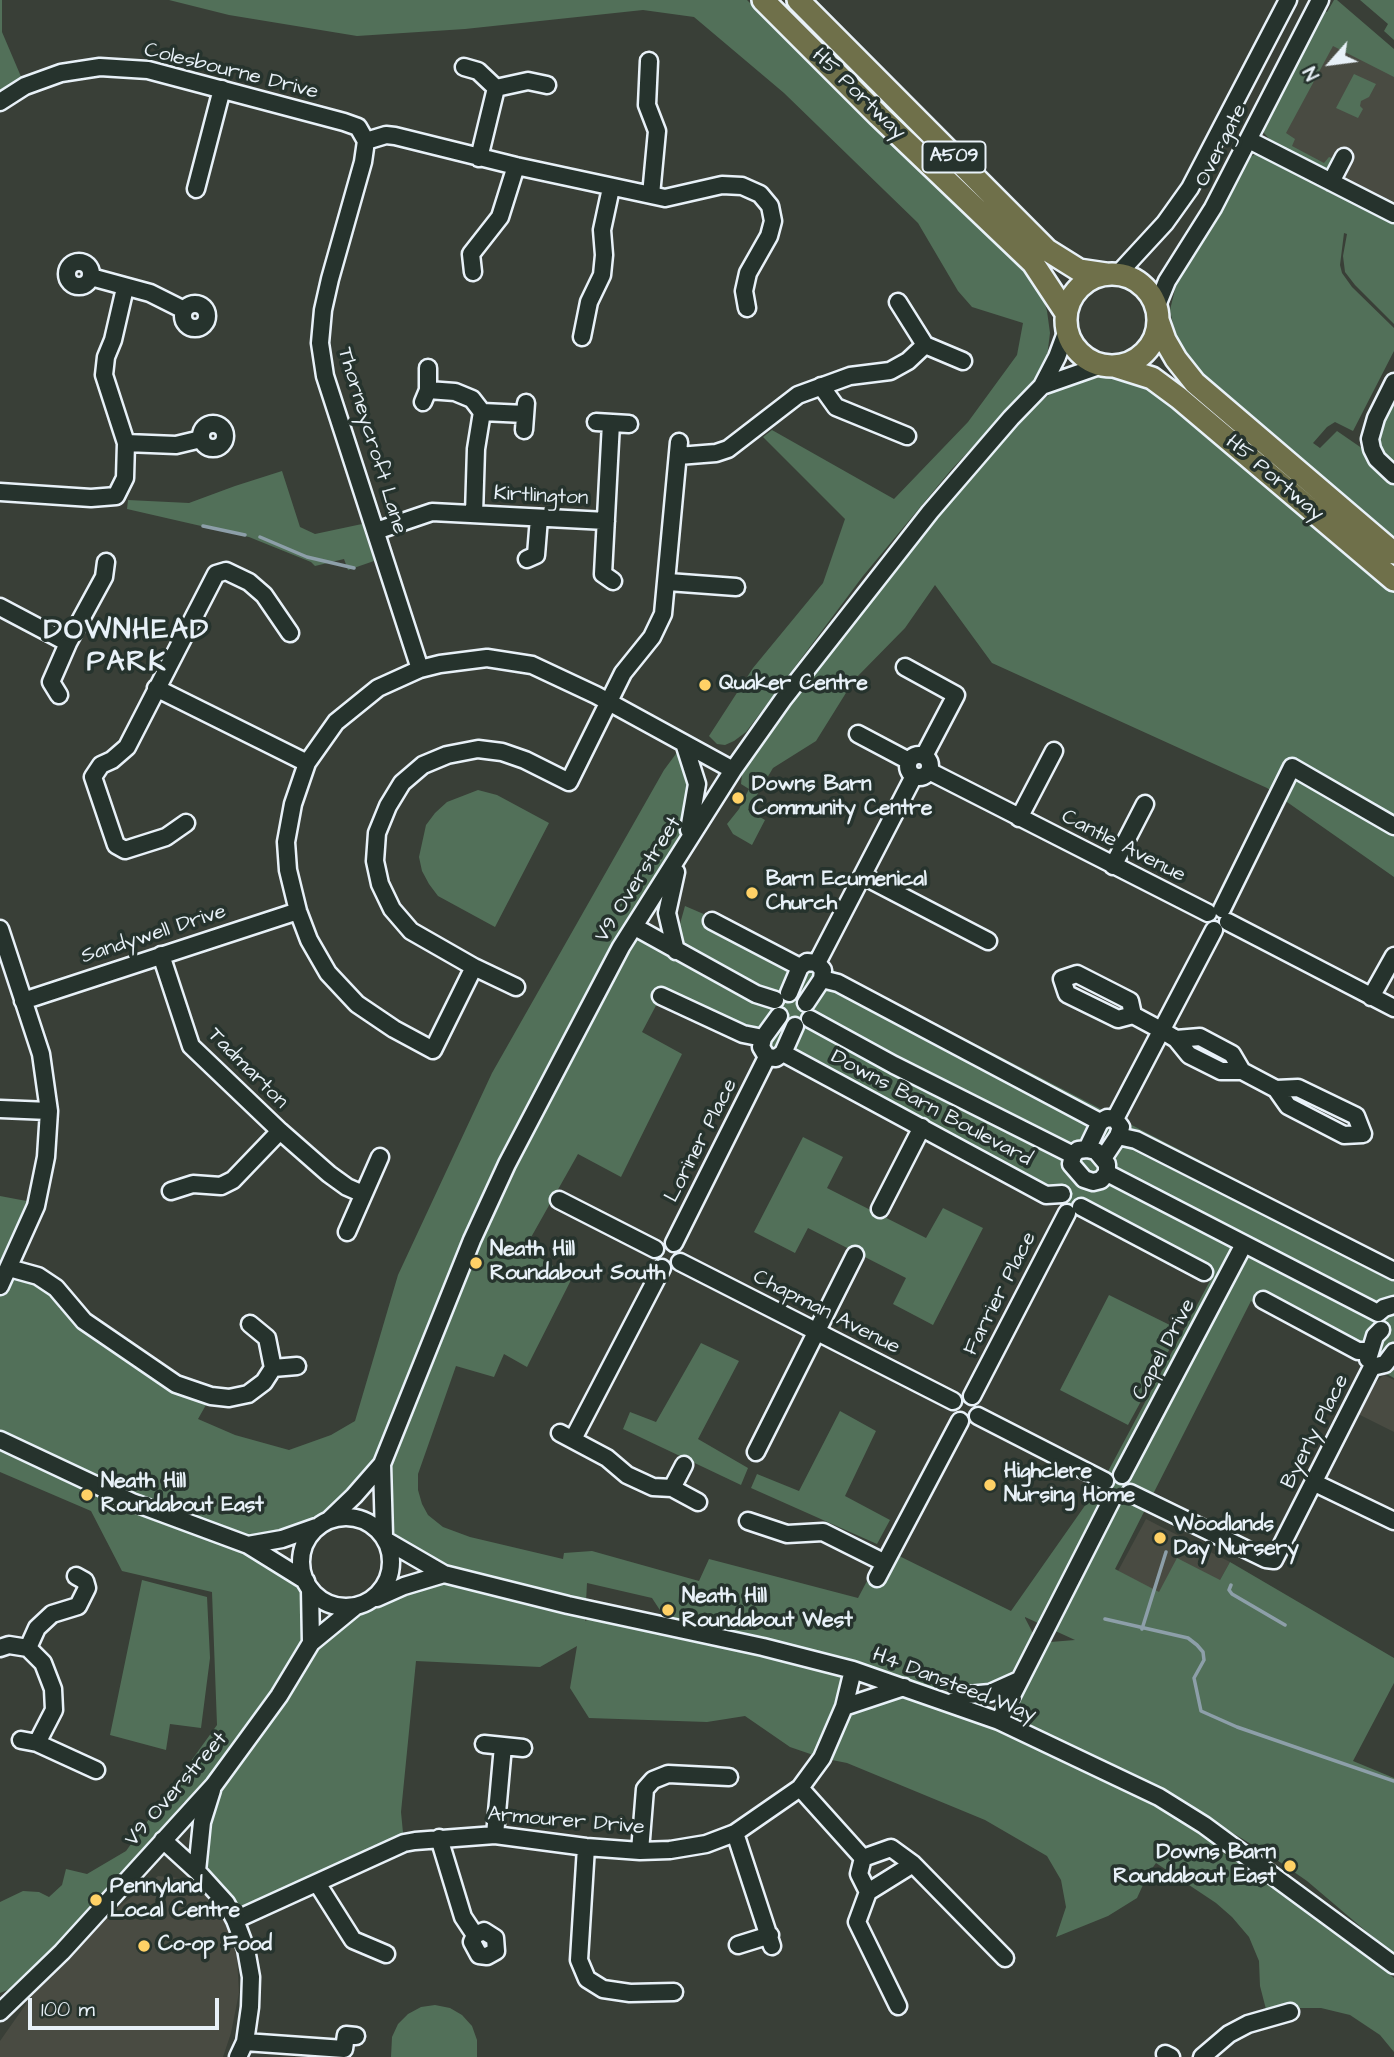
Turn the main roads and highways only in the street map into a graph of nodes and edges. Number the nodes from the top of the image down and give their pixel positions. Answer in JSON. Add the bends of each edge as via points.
{"nodes":[{"id":1,"x":763,"y":0,"type":"edge"},
{"id":2,"x":798,"y":0,"type":"edge"},
{"id":3,"x":1112,"y":274,"type":"junction"},
{"id":4,"x":1157,"y":314,"type":"junction"},
{"id":5,"x":1067,"y":322,"type":"junction"},
{"id":6,"x":1108,"y":366,"type":"junction"},
{"id":7,"x":1394,"y":553,"type":"edge"},
{"id":8,"x":1394,"y":580,"type":"edge"}],
"edges":[{"from":1,"to":5,"type":"main road","name":"H5 Portway","number":"A509","via":[[1033,263]]},
{"from":2,"to":3,"type":"main road","name":"H5 Portway","number":"A509","via":[[1047,250],[1079,270]]},
{"from":3,"to":4,"type":"main road","number":"A509","via":[[1142,286]]},
{"from":3,"to":5,"type":"main road","via":[[1079,287],[1071,299]]},
{"from":4,"to":6,"type":"main road","via":[[1156,334],[1145,352],[1128,363]]},
{"from":4,"to":7,"type":"main road","name":"H5 Portway","number":"A509","via":[[1165,340],[1195,383]]},
{"from":5,"to":6,"type":"main road","number":"A509","via":[[1079,353]]},
{"from":6,"to":8,"type":"main road","name":"H5 Portway","number":"A509","via":[[1152,378],[1179,398]]}]}
